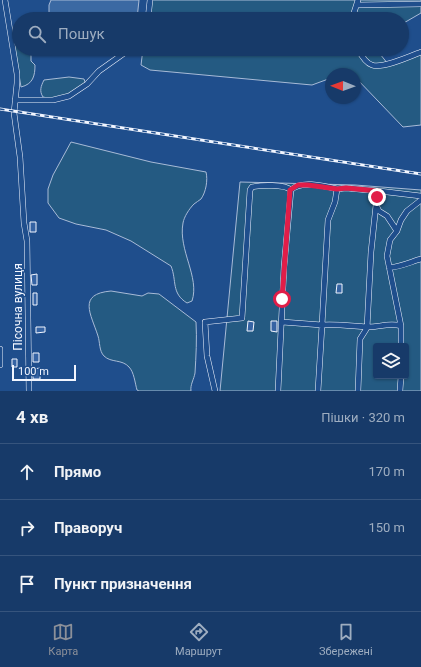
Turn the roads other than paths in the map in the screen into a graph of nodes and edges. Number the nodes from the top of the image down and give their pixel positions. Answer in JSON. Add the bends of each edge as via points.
{"nodes":[{"id":1,"x":5,"y":0,"type":"edge"},
{"id":2,"x":150,"y":0,"type":"edge"},
{"id":3,"x":358,"y":3,"type":"edge"},
{"id":4,"x":421,"y":4,"type":"edge"},
{"id":5,"x":149,"y":12,"type":"edge"},
{"id":6,"x":12,"y":43,"type":"edge"},
{"id":7,"x":421,"y":52,"type":"edge"},
{"id":8,"x":14,"y":56,"type":"edge"},
{"id":9,"x":120,"y":56,"type":"edge"},
{"id":10,"x":363,"y":56,"type":"edge"},
{"id":11,"x":15,"y":100,"type":"junction"},
{"id":12,"x":337,"y":189,"type":"junction"},
{"id":13,"x":290,"y":190,"type":"junction"},
{"id":14,"x":379,"y":191,"type":"junction"},
{"id":15,"x":421,"y":196,"type":"edge"},
{"id":16,"x":421,"y":200,"type":"edge"},
{"id":17,"x":376,"y":205,"type":"junction"},
{"id":18,"x":397,"y":231,"type":"junction"},
{"id":19,"x":421,"y":259,"type":"edge"},
{"id":20,"x":389,"y":267,"type":"junction"},
{"id":21,"x":282,"y":322,"type":"junction"},
{"id":22,"x":322,"y":325,"type":"junction"},
{"id":23,"x":400,"y":326,"type":"junction"},
{"id":24,"x":368,"y":328,"type":"junction"},
{"id":25,"x":401,"y":343,"type":"edge"},
{"id":26,"x":0,"y":349,"type":"edge"},
{"id":27,"x":0,"y":355,"type":"edge"},
{"id":28,"x":0,"y":365,"type":"edge"},
{"id":29,"x":401,"y":379,"type":"edge"},
{"id":30,"x":28,"y":391,"type":"edge"},
{"id":31,"x":215,"y":391,"type":"edge"},
{"id":32,"x":278,"y":391,"type":"edge"},
{"id":33,"x":318,"y":391,"type":"edge"},
{"id":34,"x":358,"y":391,"type":"edge"},
{"id":35,"x":400,"y":391,"type":"edge"}],
"edges":[{"from":1,"to":6,"type":"street","name":"Пісочна вулиця"},
{"from":2,"to":5,"type":"street"},
{"from":3,"to":4,"type":"street"},
{"from":7,"to":10,"type":"street","via":[[400,61],[375,66]]},
{"from":8,"to":11,"type":"street","name":"Пісочна вулиця","via":[[18,83]]},
{"from":9,"to":11,"type":"street","via":[[69,96],[53,100]]},
{"from":11,"to":30,"type":"street","name":"Пісочна вулиця","via":[[14,113],[27,241]]},
{"from":12,"to":13,"type":"street","via":[[298,185]]},
{"from":12,"to":14,"type":"street"},
{"from":12,"to":22,"type":"street","via":[[328,220]]},
{"from":13,"to":21,"type":"street"},
{"from":13,"to":31,"type":"street","via":[[286,186],[260,186],[252,187],[250,190],[242,318],[205,322],[207,356]]},
{"from":14,"to":15,"type":"street"},
{"from":14,"to":17,"type":"street"},
{"from":16,"to":18,"type":"street","via":[[407,211]]},
{"from":17,"to":18,"type":"street"},
{"from":17,"to":24,"type":"street"},
{"from":18,"to":20,"type":"street","via":[[390,240],[386,256]]},
{"from":19,"to":20,"type":"street","via":[[395,268]]},
{"from":20,"to":23,"type":"street"},
{"from":21,"to":22,"type":"street"},
{"from":21,"to":32,"type":"street"},
{"from":22,"to":24,"type":"street"},
{"from":22,"to":33,"type":"street"},
{"from":23,"to":24,"type":"street"},
{"from":23,"to":25,"type":"street"},
{"from":24,"to":34,"type":"street","via":[[360,339]]},
{"from":26,"to":27,"type":"street"},
{"from":27,"to":28,"type":"street"},
{"from":29,"to":35,"type":"street"}]}
